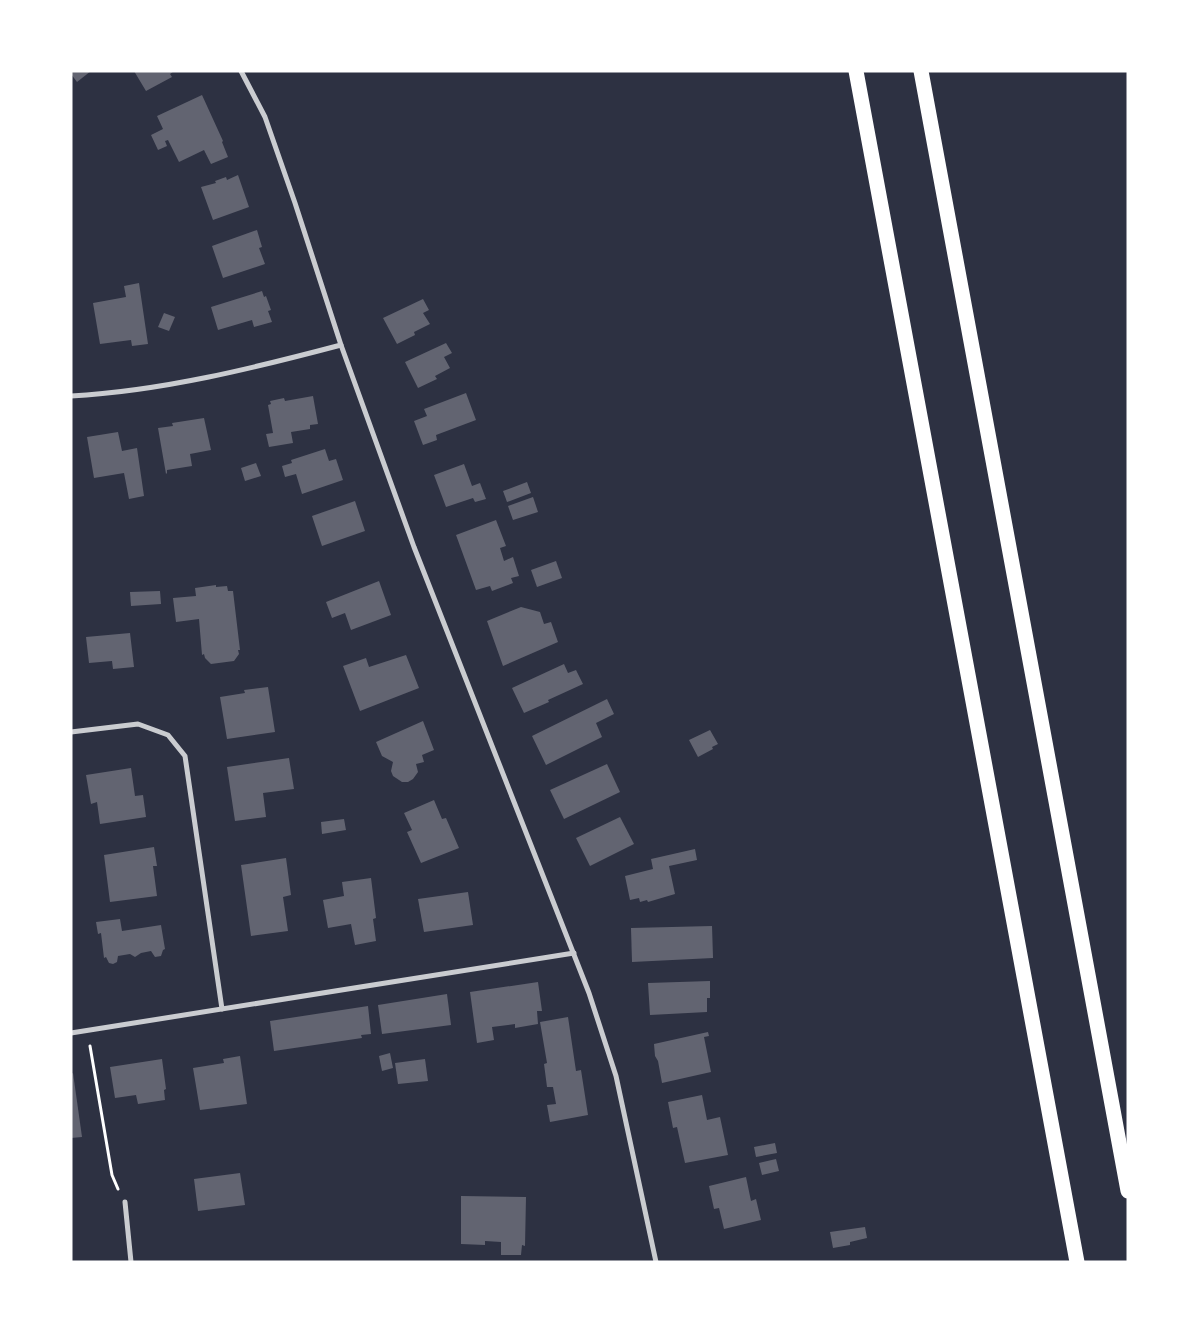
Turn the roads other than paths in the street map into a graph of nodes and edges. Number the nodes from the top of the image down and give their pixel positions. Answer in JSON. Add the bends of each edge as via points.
{"nodes":[{"id":1,"x":241,"y":71,"type":"edge"},
{"id":2,"x":856,"y":71,"type":"edge"},
{"id":3,"x":921,"y":71,"type":"edge"},
{"id":4,"x":341,"y":344,"type":"junction"},
{"id":5,"x":71,"y":396,"type":"edge"},
{"id":6,"x":71,"y":732,"type":"edge"},
{"id":7,"x":574,"y":952,"type":"junction"},
{"id":8,"x":222,"y":1009,"type":"junction"},
{"id":9,"x":71,"y":1033,"type":"edge"},
{"id":10,"x":1128,"y":1191,"type":"edge"},
{"id":11,"x":125,"y":1202,"type":"road end"},
{"id":12,"x":131,"y":1262,"type":"edge"},
{"id":13,"x":656,"y":1262,"type":"edge"},
{"id":14,"x":1077,"y":1262,"type":"edge"}],
"edges":[{"from":1,"to":4,"type":"street","via":[[265,117]]},
{"from":2,"to":14,"type":"highway"},
{"from":3,"to":10,"type":"highway"},
{"from":4,"to":5,"type":"street","via":[[190,380]]},
{"from":4,"to":7,"type":"street","via":[[414,547]]},
{"from":6,"to":8,"type":"street","via":[[138,724],[168,735],[185,756]]},
{"from":7,"to":8,"type":"street"},
{"from":7,"to":13,"type":"street","via":[[616,1076]]},
{"from":8,"to":9,"type":"street"},
{"from":11,"to":12,"type":"street"}]}
